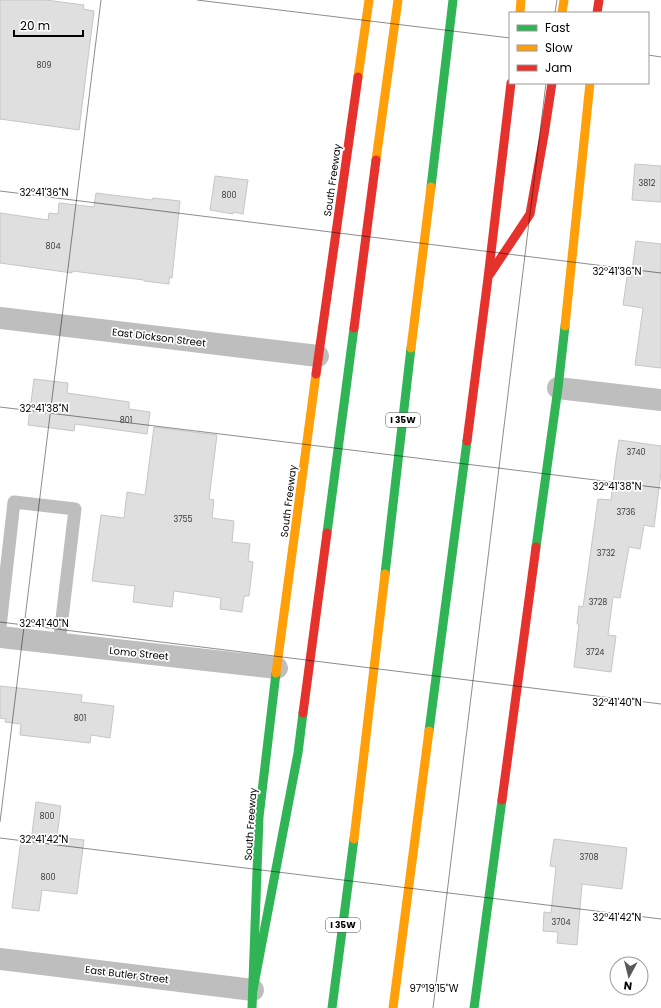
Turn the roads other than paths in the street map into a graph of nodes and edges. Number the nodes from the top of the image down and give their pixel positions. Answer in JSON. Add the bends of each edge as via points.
{"nodes":[{"id":1,"x":369,"y":0,"type":"edge"},
{"id":2,"x":398,"y":0,"type":"edge"},
{"id":3,"x":453,"y":0,"type":"edge"},
{"id":4,"x":521,"y":0,"type":"edge"},
{"id":5,"x":564,"y":0,"type":"edge"},
{"id":6,"x":599,"y":0,"type":"edge"},
{"id":7,"x":520,"y":12,"type":"edge"},
{"id":8,"x":562,"y":12,"type":"edge"},
{"id":9,"x":597,"y":12,"type":"edge"},
{"id":10,"x":511,"y":84,"type":"edge"},
{"id":11,"x":552,"y":84,"type":"edge"},
{"id":12,"x":590,"y":84,"type":"edge"},
{"id":13,"x":488,"y":278,"type":"junction"},
{"id":14,"x":0,"y":318,"type":"edge"},
{"id":15,"x":318,"y":356,"type":"junction"},
{"id":16,"x":558,"y":388,"type":"junction"},
{"id":17,"x":661,"y":400,"type":"edge"},
{"id":18,"x":0,"y":627,"type":"edge"},
{"id":19,"x":0,"y":637,"type":"edge"},
{"id":20,"x":59,"y":644,"type":"junction"},
{"id":21,"x":277,"y":668,"type":"junction"},
{"id":22,"x":0,"y":959,"type":"edge"},
{"id":23,"x":253,"y":999,"type":"edge"},
{"id":24,"x":332,"y":1008,"type":"edge"},
{"id":25,"x":392,"y":1008,"type":"edge"},
{"id":26,"x":474,"y":1008,"type":"edge"}],
"edges":[{"from":1,"to":15,"type":"main road","name":"South Freeway"},
{"from":2,"to":23,"type":"main road","via":[[298,754]]},
{"from":3,"to":24,"type":"main road","number":"I 35W"},
{"from":4,"to":7,"type":"main road"},
{"from":5,"to":8,"type":"main road"},
{"from":6,"to":9,"type":"main road"},
{"from":10,"to":13,"type":"main road"},
{"from":11,"to":13,"type":"main road","via":[[530,214]]},
{"from":12,"to":16,"type":"main road"},
{"from":13,"to":25,"type":"main road"},
{"from":14,"to":15,"type":"street","name":"East Dickson Street"},
{"from":15,"to":21,"type":"main road","name":"South Freeway"},
{"from":16,"to":17,"type":"street"},
{"from":16,"to":26,"type":"main road"},
{"from":18,"to":20,"type":"lane","via":[[14,502],[75,509]]},
{"from":19,"to":20,"type":"street","name":"Lomo Street"},
{"from":20,"to":21,"type":"street","name":"Lomo Street"},
{"from":21,"to":23,"type":"main road","name":"South Freeway","via":[[259,817]]},
{"from":22,"to":23,"type":"street","name":"East Butler Street"}]}
